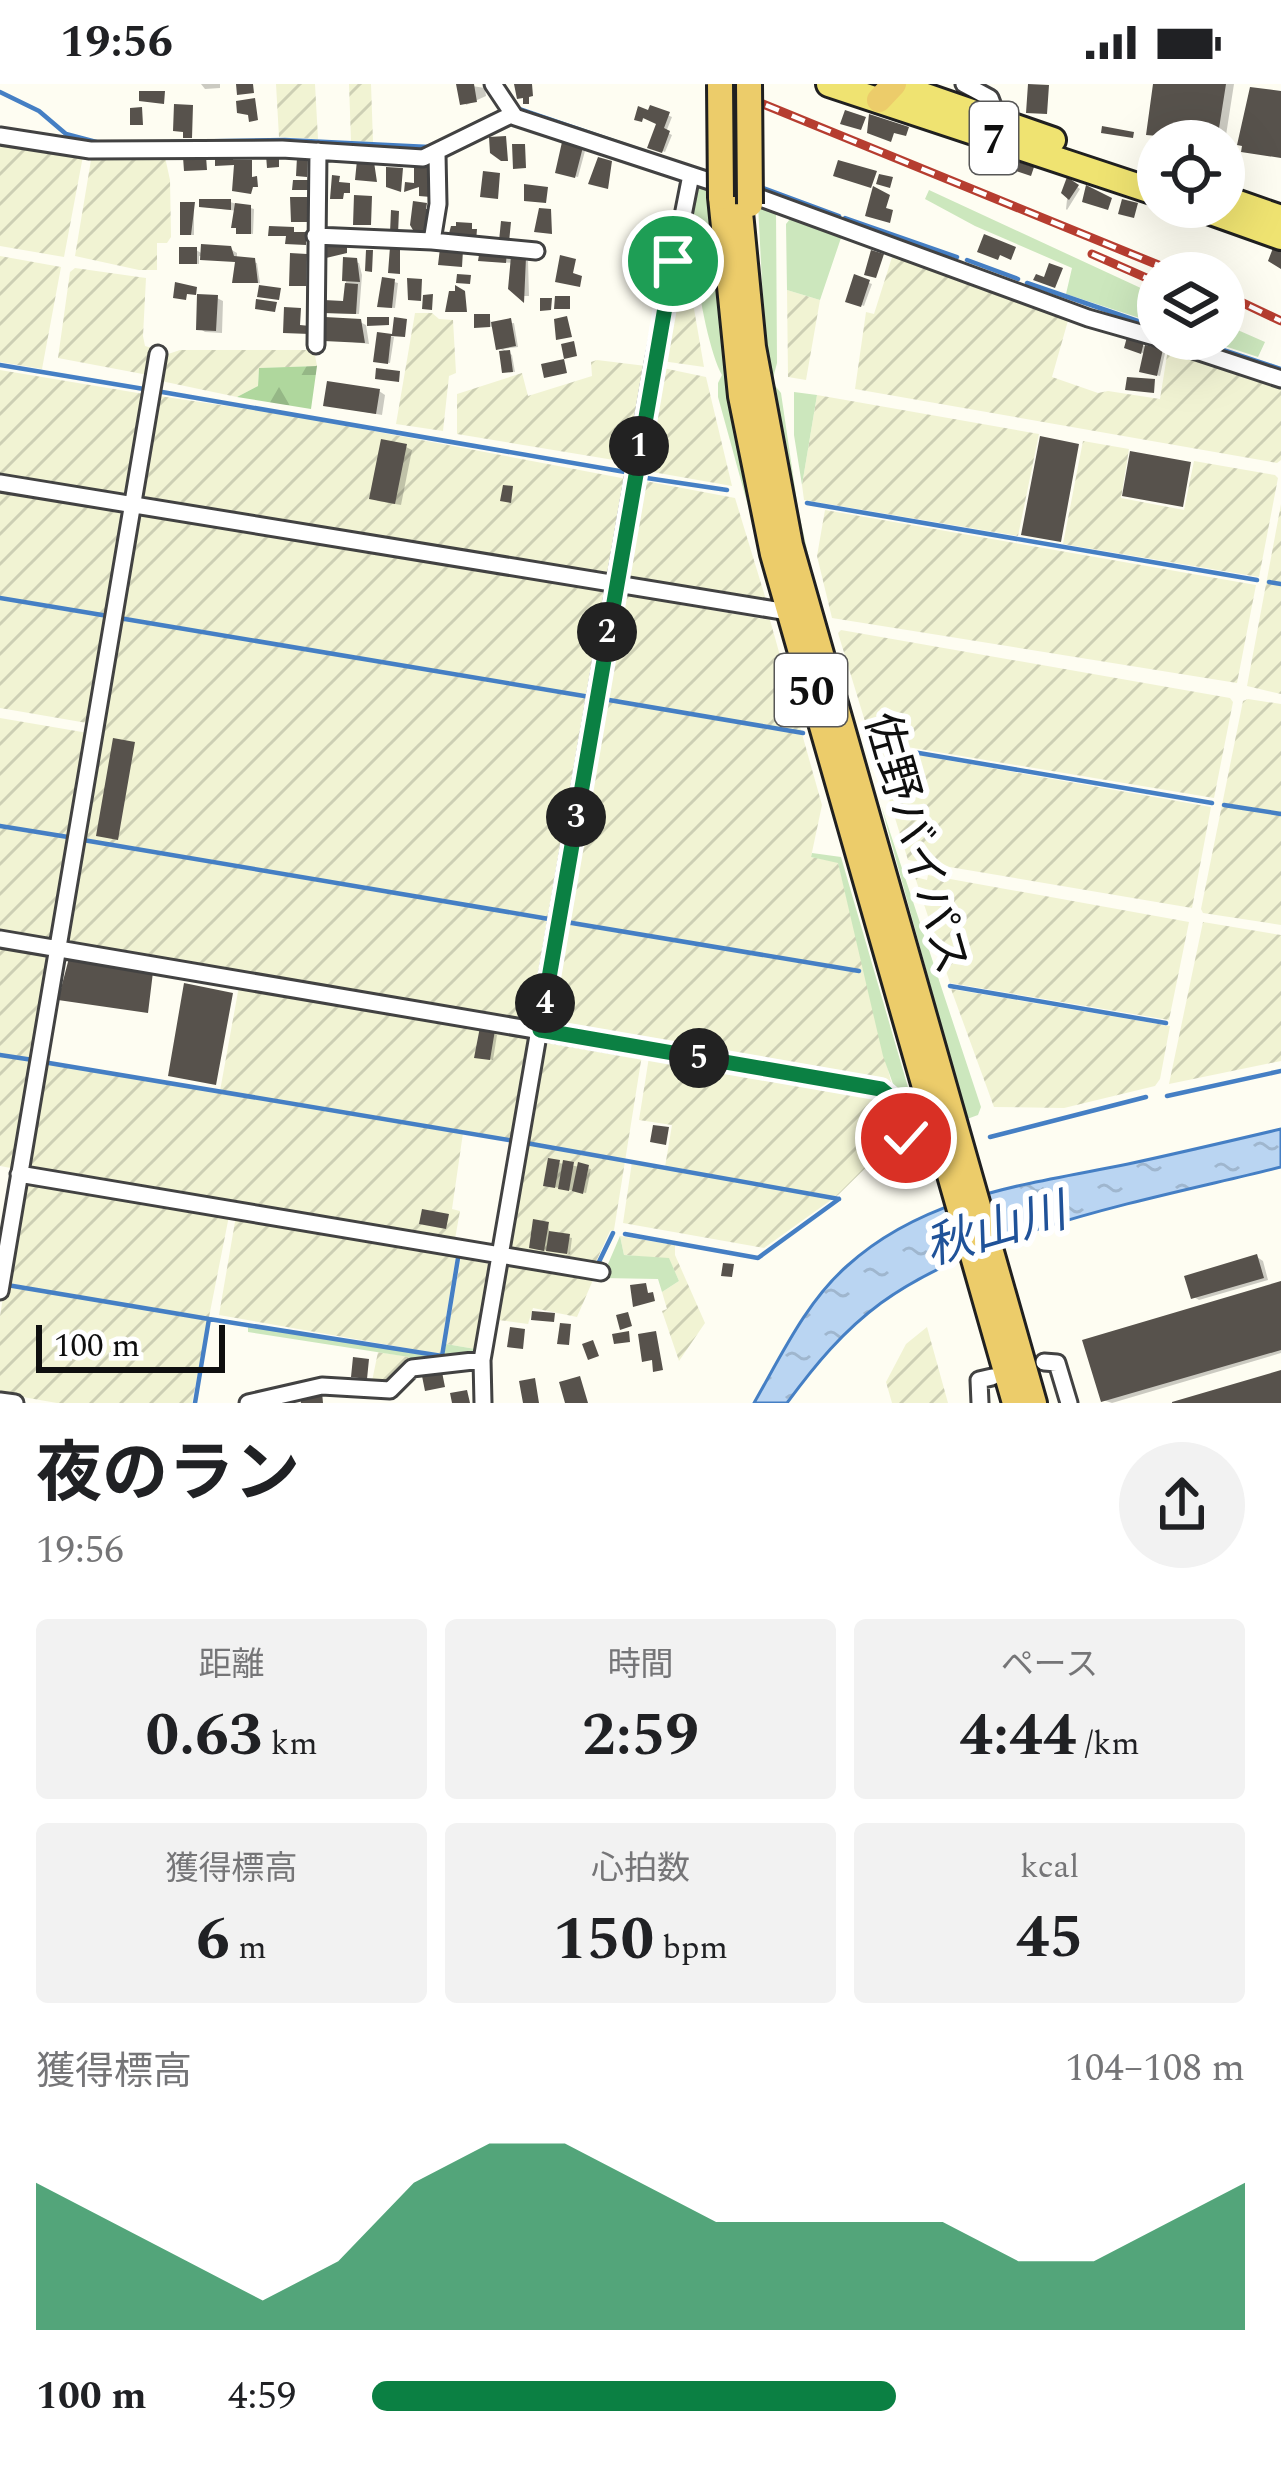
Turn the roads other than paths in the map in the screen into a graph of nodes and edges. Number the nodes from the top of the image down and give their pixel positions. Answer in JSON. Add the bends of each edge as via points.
{"nodes":[{"id":1,"x":493,"y":84,"type":"edge"},
{"id":2,"x":716,"y":84,"type":"edge"},
{"id":3,"x":736,"y":84,"type":"edge"},
{"id":4,"x":749,"y":84,"type":"edge"},
{"id":5,"x":829,"y":84,"type":"edge"},
{"id":6,"x":964,"y":84,"type":"edge"},
{"id":7,"x":887,"y":87,"type":"edge"},
{"id":8,"x":993,"y":106,"type":"dead end"},
{"id":9,"x":511,"y":115,"type":"junction"},
{"id":10,"x":0,"y":136,"type":"edge"},
{"id":11,"x":318,"y":151,"type":"junction"},
{"id":12,"x":437,"y":154,"type":"junction"},
{"id":13,"x":1137,"y":169,"type":"edge"},
{"id":14,"x":691,"y":176,"type":"junction"},
{"id":15,"x":1137,"y":185,"type":"edge"},
{"id":16,"x":737,"y":201,"type":"junction"},
{"id":17,"x":1245,"y":206,"type":"edge"},
{"id":18,"x":1281,"y":218,"type":"edge"},
{"id":19,"x":1245,"y":224,"type":"edge"},
{"id":20,"x":315,"y":236,"type":"junction"},
{"id":21,"x":1281,"y":237,"type":"edge"},
{"id":22,"x":432,"y":241,"type":"junction"},
{"id":23,"x":536,"y":251,"type":"dead end"},
{"id":24,"x":1137,"y":332,"type":"edge"},
{"id":25,"x":316,"y":345,"type":"dead end"},
{"id":26,"x":158,"y":354,"type":"dead end"},
{"id":27,"x":1223,"y":360,"type":"edge"},
{"id":28,"x":1281,"y":379,"type":"edge"},
{"id":29,"x":0,"y":483,"type":"edge"},
{"id":30,"x":134,"y":506,"type":"junction"},
{"id":31,"x":615,"y":586,"type":"junction"},
{"id":32,"x":788,"y":612,"type":"junction"},
{"id":33,"x":0,"y":939,"type":"edge"},
{"id":34,"x":59,"y":949,"type":"junction"},
{"id":35,"x":540,"y":1030,"type":"junction"},
{"id":36,"x":906,"y":1138,"type":"dead end"},
{"id":37,"x":957,"y":1171,"type":"junction"},
{"id":38,"x":20,"y":1174,"type":"junction"},
{"id":39,"x":502,"y":1254,"type":"junction"},
{"id":40,"x":602,"y":1272,"type":"dead end"},
{"id":41,"x":988,"y":1275,"type":"junction"},
{"id":42,"x":0,"y":1291,"type":"edge"},
{"id":43,"x":482,"y":1360,"type":"junction"},
{"id":44,"x":1044,"y":1362,"type":"dead end"},
{"id":45,"x":992,"y":1377,"type":"dead end"},
{"id":46,"x":0,"y":1401,"type":"edge"},
{"id":47,"x":15,"y":1403,"type":"edge"},
{"id":48,"x":248,"y":1403,"type":"edge"},
{"id":49,"x":483,"y":1403,"type":"edge"},
{"id":50,"x":980,"y":1403,"type":"edge"},
{"id":51,"x":1015,"y":1403,"type":"edge"},
{"id":52,"x":1034,"y":1403,"type":"edge"},
{"id":53,"x":1069,"y":1403,"type":"edge"}],
"edges":[{"from":1,"to":9,"type":"street"},
{"from":2,"to":16,"type":"highway","name":"佐野バイパス","number":"50","bridge":true},
{"from":3,"to":16,"type":"highway","name":"佐野バイパス","number":"50"},
{"from":4,"to":16,"type":"highway","bridge":true},
{"from":5,"to":7,"type":"main road","number":"7"},
{"from":6,"to":8,"type":"street"},
{"from":7,"to":13,"type":"main road","number":"7"},
{"from":7,"to":15,"type":"main road","number":"7"},
{"from":9,"to":12,"type":"street"},
{"from":9,"to":14,"type":"street"},
{"from":10,"to":11,"type":"street","via":[[90,150]]},
{"from":11,"to":12,"type":"street"},
{"from":11,"to":20,"type":"street"},
{"from":12,"to":22,"type":"street"},
{"from":14,"to":24,"type":"street"},
{"from":14,"to":31,"type":"street"},
{"from":16,"to":32,"type":"highway","name":"佐野バイパス","number":"50","via":[[731,332]]},
{"from":16,"to":37,"type":"highway","name":"佐野バイパス","number":"50","via":[[759,386],[790,545]]},
{"from":17,"to":18,"type":"main road"},
{"from":19,"to":21,"type":"main road"},
{"from":20,"to":22,"type":"street"},
{"from":20,"to":25,"type":"street"},
{"from":22,"to":23,"type":"street"},
{"from":26,"to":30,"type":"street"},
{"from":27,"to":28,"type":"street"},
{"from":29,"to":30,"type":"street"},
{"from":30,"to":31,"type":"street"},
{"from":30,"to":34,"type":"street"},
{"from":31,"to":32,"type":"street"},
{"from":31,"to":35,"type":"street"},
{"from":32,"to":37,"type":"highway","name":"佐野バイパス","number":"50"},
{"from":33,"to":34,"type":"street"},
{"from":34,"to":35,"type":"street"},
{"from":34,"to":38,"type":"street"},
{"from":35,"to":36,"type":"street","via":[[881,1089],[895,1101]]},
{"from":35,"to":39,"type":"street"},
{"from":37,"to":41,"type":"highway","name":"佐野バイパス","number":"50"},
{"from":38,"to":39,"type":"street"},
{"from":38,"to":42,"type":"street"},
{"from":39,"to":40,"type":"street"},
{"from":39,"to":43,"type":"street"},
{"from":41,"to":51,"type":"highway","name":"佐野バイパス","number":"50"},
{"from":41,"to":52,"type":"highway","name":"佐野バイパス","number":"50"},
{"from":43,"to":48,"type":"street","via":[[412,1368],[390,1390],[322,1386]]},
{"from":43,"to":49,"type":"street"},
{"from":44,"to":53,"type":"street","via":[[1057,1364]]},
{"from":45,"to":50,"type":"street","via":[[979,1380]]},
{"from":46,"to":47,"type":"street"}]}
